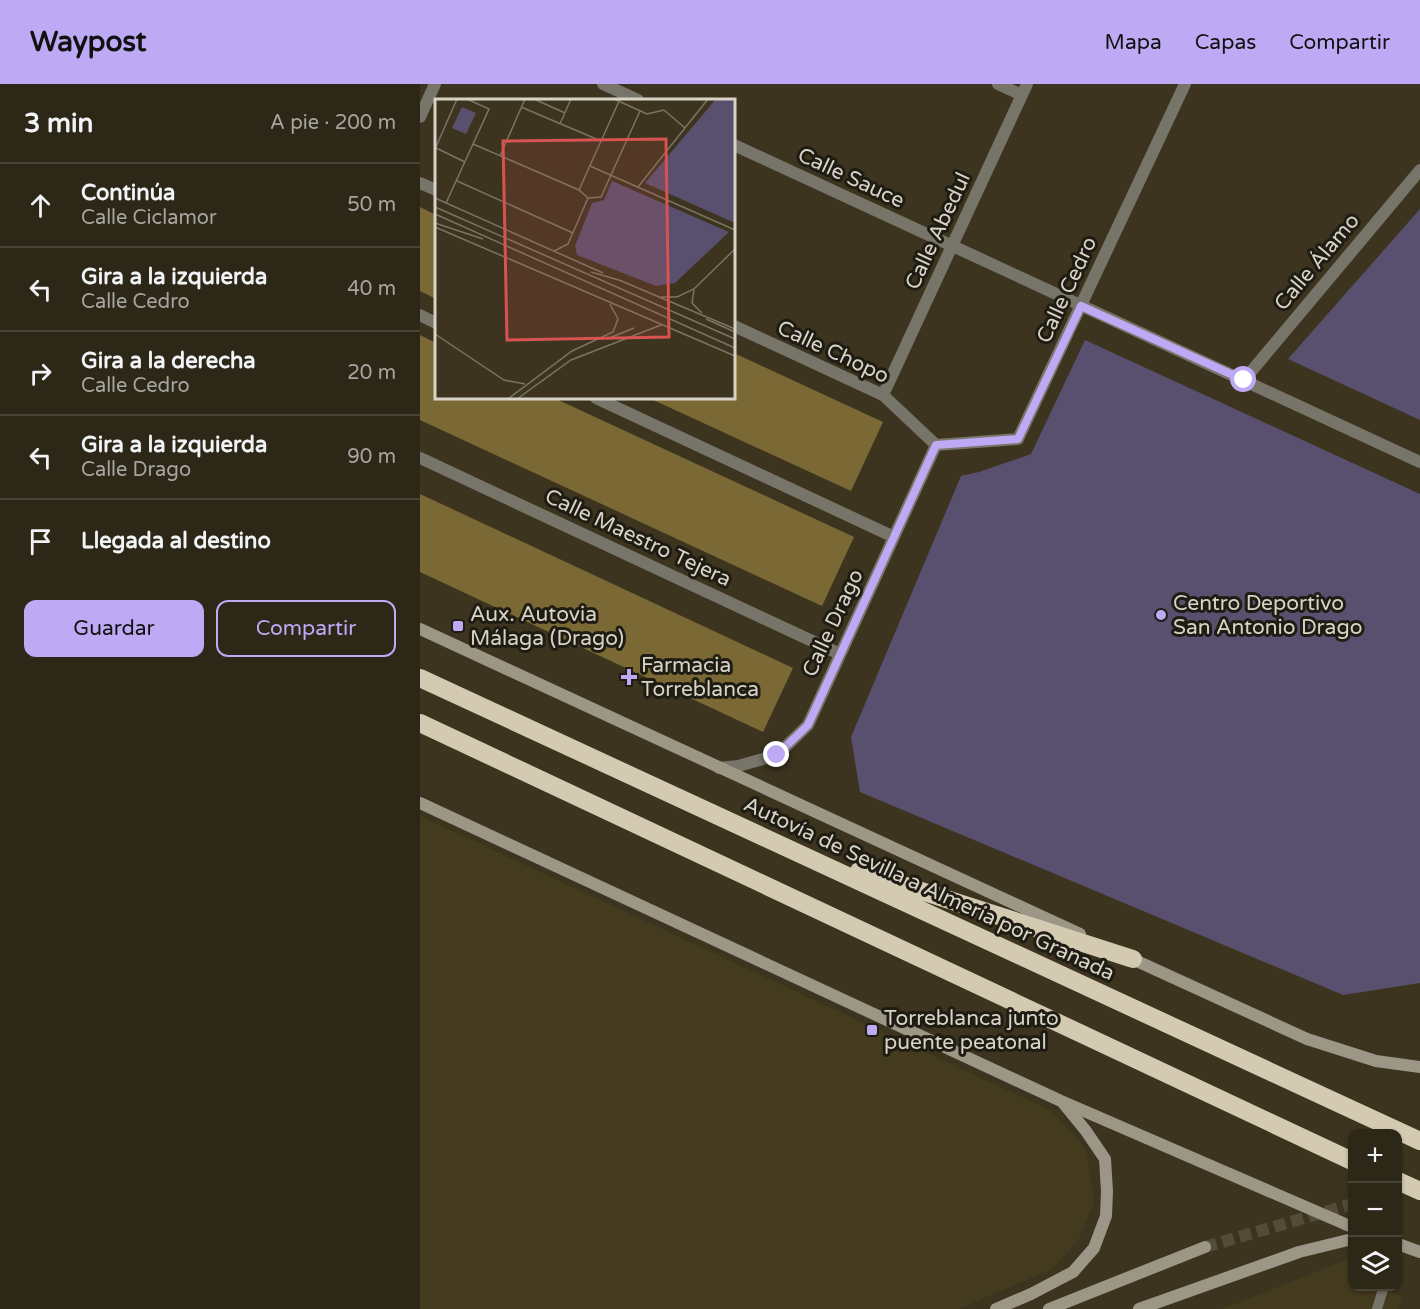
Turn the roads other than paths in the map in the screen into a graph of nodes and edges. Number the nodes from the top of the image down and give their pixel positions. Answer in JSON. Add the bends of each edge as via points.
{"nodes":[{"id":1,"x":435,"y":84,"type":"edge"},
{"id":2,"x":603,"y":84,"type":"edge"},
{"id":3,"x":998,"y":84,"type":"edge"},
{"id":4,"x":1185,"y":84,"type":"edge"},
{"id":5,"x":1025,"y":90,"type":"edge"},
{"id":6,"x":636,"y":99,"type":"edge"},
{"id":7,"x":420,"y":117,"type":"edge"},
{"id":8,"x":735,"y":145,"type":"edge"},
{"id":9,"x":1420,"y":170,"type":"edge"},
{"id":10,"x":420,"y":183,"type":"edge"},
{"id":11,"x":435,"y":190,"type":"edge"},
{"id":12,"x":952,"y":247,"type":"junction"},
{"id":13,"x":1081,"y":306,"type":"junction"},
{"id":14,"x":420,"y":315,"type":"edge"},
{"id":15,"x":435,"y":322,"type":"edge"},
{"id":16,"x":735,"y":326,"type":"edge"},
{"id":17,"x":1244,"y":380,"type":"junction"},
{"id":18,"x":883,"y":395,"type":"junction"},
{"id":19,"x":598,"y":399,"type":"edge"},
{"id":20,"x":936,"y":445,"type":"junction"},
{"id":21,"x":420,"y":458,"type":"edge"},
{"id":22,"x":1420,"y":462,"type":"edge"},
{"id":23,"x":894,"y":537,"type":"junction"},
{"id":24,"x":420,"y":629,"type":"edge"},
{"id":25,"x":840,"y":654,"type":"junction"},
{"id":26,"x":420,"y":678,"type":"edge"},
{"id":27,"x":420,"y":723,"type":"edge"},
{"id":28,"x":719,"y":768,"type":"junction"},
{"id":29,"x":420,"y":803,"type":"edge"},
{"id":30,"x":783,"y":846,"type":"junction"},
{"id":31,"x":1133,"y":959,"type":"junction"},
{"id":32,"x":1376,"y":1061,"type":"junction"},
{"id":33,"x":1420,"y":1067,"type":"edge"},
{"id":34,"x":1420,"y":1077,"type":"edge"},
{"id":35,"x":1061,"y":1101,"type":"junction"},
{"id":36,"x":1420,"y":1142,"type":"edge"},
{"id":37,"x":1348,"y":1159,"type":"edge"},
{"id":38,"x":1402,"y":1183,"type":"edge"},
{"id":39,"x":1420,"y":1191,"type":"edge"},
{"id":40,"x":1348,"y":1225,"type":"edge"},
{"id":41,"x":1348,"y":1240,"type":"edge"},
{"id":42,"x":1402,"y":1245,"type":"edge"},
{"id":43,"x":1205,"y":1247,"type":"tunnel mouth"},
{"id":44,"x":1420,"y":1252,"type":"edge"},
{"id":45,"x":1383,"y":1291,"type":"edge"},
{"id":46,"x":996,"y":1309,"type":"edge"},
{"id":47,"x":1049,"y":1309,"type":"edge"},
{"id":48,"x":1139,"y":1309,"type":"edge"},
{"id":49,"x":1377,"y":1309,"type":"edge"}],
"edges":[{"from":1,"to":7,"type":"street"},
{"from":2,"to":6,"type":"street"},
{"from":3,"to":5,"type":"street"},
{"from":4,"to":13,"type":"street","name":"Calle Cedro"},
{"from":5,"to":12,"type":"street","name":"Calle Abedul"},
{"from":8,"to":12,"type":"street","name":"Calle Sauce"},
{"from":9,"to":17,"type":"street","name":"Calle Álamo"},
{"from":10,"to":11,"type":"street"},
{"from":12,"to":13,"type":"street","name":"Calle Sauce"},
{"from":12,"to":18,"type":"street","name":"Calle Abedul"},
{"from":13,"to":17,"type":"street","name":"Calle Sauce"},
{"from":13,"to":20,"type":"street","name":"Calle Cedro","via":[[1018,439]]},
{"from":14,"to":15,"type":"street"},
{"from":16,"to":18,"type":"street","name":"Calle Chopo"},
{"from":17,"to":22,"type":"street","name":"Calle Sauce"},
{"from":18,"to":20,"type":"street","name":"Calle Chopo"},
{"from":19,"to":23,"type":"street"},
{"from":20,"to":23,"type":"street","name":"Calle Drago"},
{"from":21,"to":25,"type":"street","name":"Calle Maestro Tejera"},
{"from":23,"to":25,"type":"street","name":"Calle Drago"},
{"from":24,"to":28,"type":"street"},
{"from":25,"to":28,"type":"street","name":"Calle Drago","via":[[808,725],[777,755]]},
{"from":26,"to":30,"type":"highway","name":"Autovía de Sevilla a Almería por Granada"},
{"from":27,"to":37,"type":"highway"},
{"from":28,"to":31,"type":"street"},
{"from":29,"to":35,"type":"street"},
{"from":30,"to":31,"type":"highway"},
{"from":30,"to":36,"type":"highway","name":"Autovía de Sevilla a Almería por Granada"},
{"from":31,"to":32,"type":"street","via":[[1307,1039]]},
{"from":32,"to":33,"type":"street"},
{"from":32,"to":34,"type":"street"},
{"from":35,"to":40,"type":"street"},
{"from":35,"to":46,"type":"street","via":[[1105,1159],[1106,1216],[1094,1248],[1073,1272]]},
{"from":38,"to":39,"type":"highway"},
{"from":41,"to":48,"type":"street","via":[[1299,1252]]},
{"from":42,"to":44,"type":"street"},
{"from":43,"to":47,"type":"street"},
{"from":45,"to":49,"type":"lane"}]}
